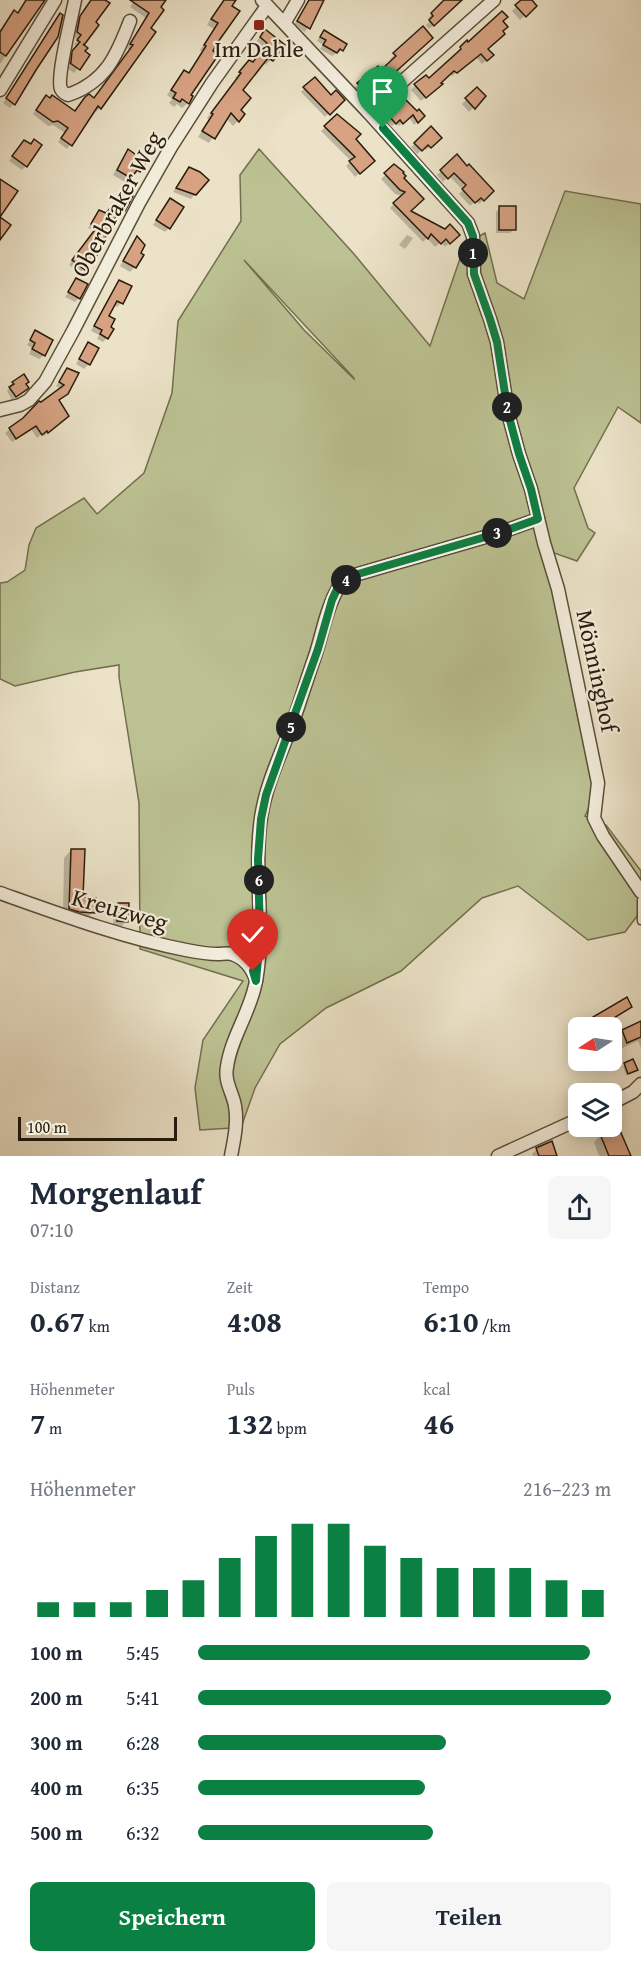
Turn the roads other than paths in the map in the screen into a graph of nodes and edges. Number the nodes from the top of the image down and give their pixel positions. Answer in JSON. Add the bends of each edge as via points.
{"nodes":[{"id":1,"x":55,"y":0,"type":"edge"},
{"id":2,"x":75,"y":0,"type":"edge"},
{"id":3,"x":298,"y":0,"type":"edge"},
{"id":4,"x":494,"y":0,"type":"edge"},
{"id":5,"x":264,"y":3,"type":"edge"},
{"id":6,"x":130,"y":21,"type":"dead end"},
{"id":7,"x":285,"y":22,"type":"junction"},
{"id":8,"x":0,"y":90,"type":"edge"},
{"id":9,"x":368,"y":112,"type":"junction"},
{"id":10,"x":0,"y":410,"type":"edge"},
{"id":11,"x":538,"y":519,"type":"junction"},
{"id":12,"x":641,"y":892,"type":"edge"},
{"id":13,"x":0,"y":893,"type":"edge"},
{"id":14,"x":641,"y":900,"type":"edge"},
{"id":15,"x":641,"y":921,"type":"edge"},
{"id":16,"x":260,"y":937,"type":"junction"},
{"id":17,"x":232,"y":954,"type":"junction"},
{"id":18,"x":256,"y":981,"type":"junction"},
{"id":19,"x":641,"y":1084,"type":"edge"},
{"id":20,"x":622,"y":1098,"type":"edge"},
{"id":21,"x":568,"y":1124,"type":"edge"},
{"id":22,"x":231,"y":1156,"type":"edge"},
{"id":23,"x":498,"y":1156,"type":"edge"}],
"edges":[{"from":1,"to":8,"type":"street"},
{"from":2,"to":6,"type":"street","via":[[60,73],[60,87],[68,94],[93,84],[118,52]]},
{"from":3,"to":7,"type":"street"},
{"from":4,"to":9,"type":"street"},
{"from":5,"to":7,"type":"street","name":"Mönninghof"},
{"from":5,"to":10,"type":"street","name":"Oberbraker Weg","via":[[171,147],[45,382],[29,400]]},
{"from":7,"to":9,"type":"street","name":"Mönninghof"},
{"from":9,"to":11,"type":"street","name":"Mönninghof","via":[[468,223],[473,236],[474,274],[497,342],[508,413]]},
{"from":11,"to":12,"type":"street","name":"Mönninghof","via":[[558,589],[598,783],[594,818]]},
{"from":11,"to":16,"type":"street","via":[[358,574],[338,587],[266,795],[258,859]]},
{"from":13,"to":17,"type":"street","name":"Kreuzweg","via":[[147,940],[186,950]]},
{"from":14,"to":15,"type":"lane"},
{"from":16,"to":17,"type":"street"},
{"from":16,"to":18,"type":"street"},
{"from":17,"to":18,"type":"street","via":[[248,963]]},
{"from":18,"to":22,"type":"street","via":[[226,1068],[235,1106]]},
{"from":19,"to":20,"type":"street"},
{"from":21,"to":23,"type":"street"}]}
